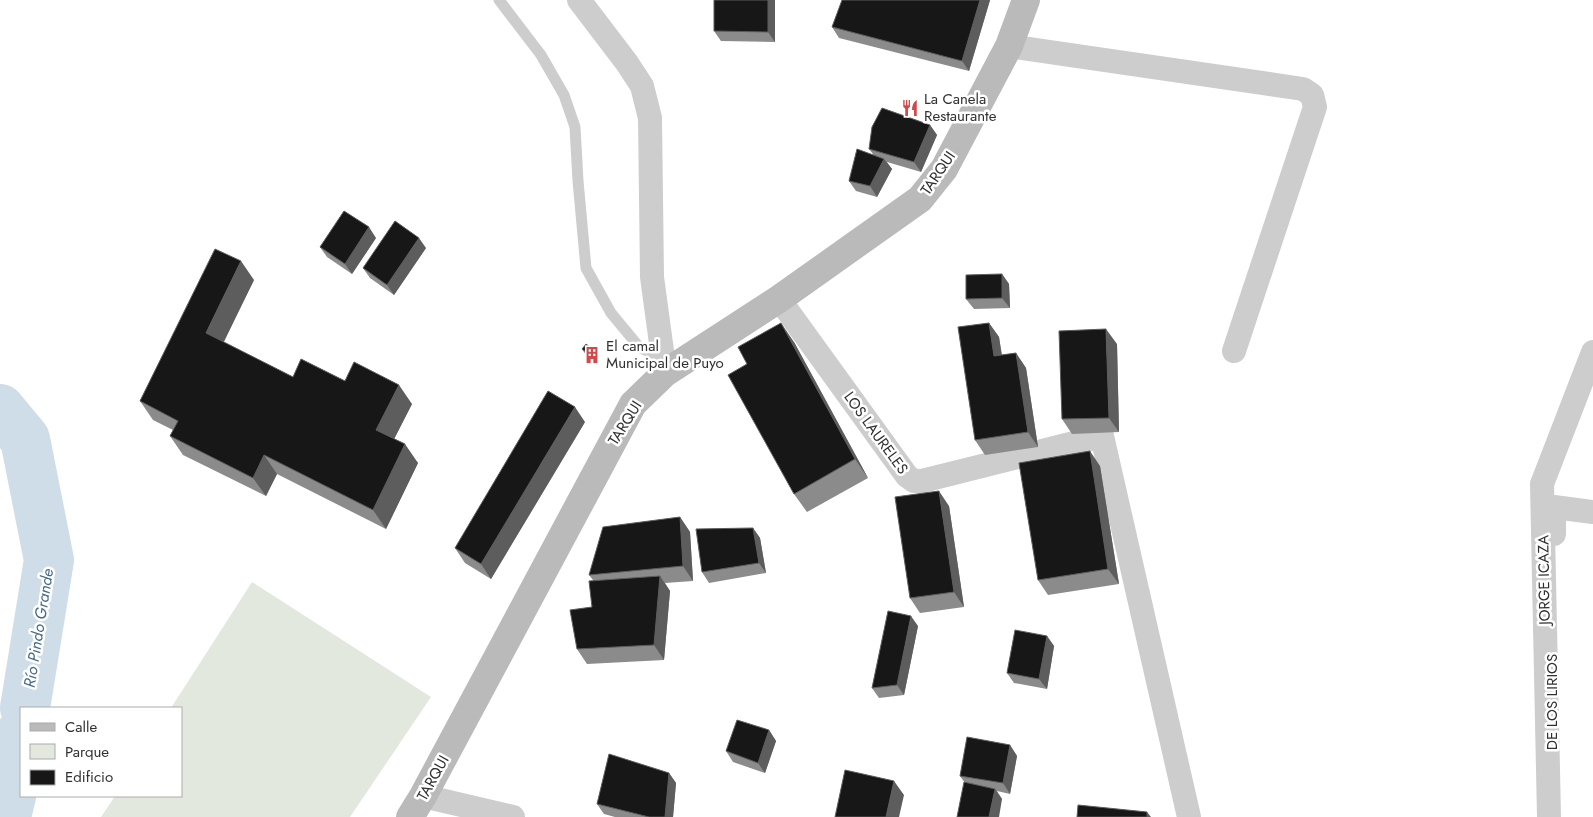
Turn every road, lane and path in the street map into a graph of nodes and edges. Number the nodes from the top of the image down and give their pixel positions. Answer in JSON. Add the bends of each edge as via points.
{"nodes":[{"id":1,"x":499,"y":0,"type":"edge"},
{"id":2,"x":579,"y":0,"type":"edge"},
{"id":3,"x":1026,"y":0,"type":"edge"},
{"id":4,"x":1009,"y":46,"type":"junction"},
{"id":5,"x":779,"y":300,"type":"junction"},
{"id":6,"x":1234,"y":351,"type":"dead end"},
{"id":7,"x":1593,"y":352,"type":"edge"},
{"id":8,"x":663,"y":365,"type":"junction"},
{"id":9,"x":1593,"y":512,"type":"edge"},
{"id":10,"x":417,"y":807,"type":"edge"},
{"id":11,"x":513,"y":817,"type":"edge"},
{"id":12,"x":1189,"y":817,"type":"edge"},
{"id":13,"x":1550,"y":817,"type":"edge"}],
"edges":[{"from":1,"to":8,"type":"lane","via":[[541,55],[564,94],[574,127],[586,268],[611,313],[640,348]]},
{"from":2,"to":8,"type":"street","via":[[642,86],[650,118],[652,277]]},
{"from":3,"to":4,"type":"street","name":"TARQUI"},
{"from":4,"to":5,"type":"street","name":"TARQUI","via":[[944,169],[920,199]]},
{"from":4,"to":6,"type":"street","via":[[1303,90],[1312,95],[1315,107]]},
{"from":5,"to":8,"type":"street","name":"TARQUI"},
{"from":5,"to":12,"type":"street","name":"LOS LAURELES","via":[[907,476],[914,480],[922,481],[1102,436]]},
{"from":7,"to":13,"type":"street","name":"JORGE ICAZA","via":[[1542,484]]},
{"from":8,"to":10,"type":"street","name":"TARQUI","via":[[633,404]]},
{"from":9,"to":13,"type":"street","name":"DE LOS LIRIOS","via":[[1554,508]]},
{"from":10,"to":11,"type":"street"}]}
